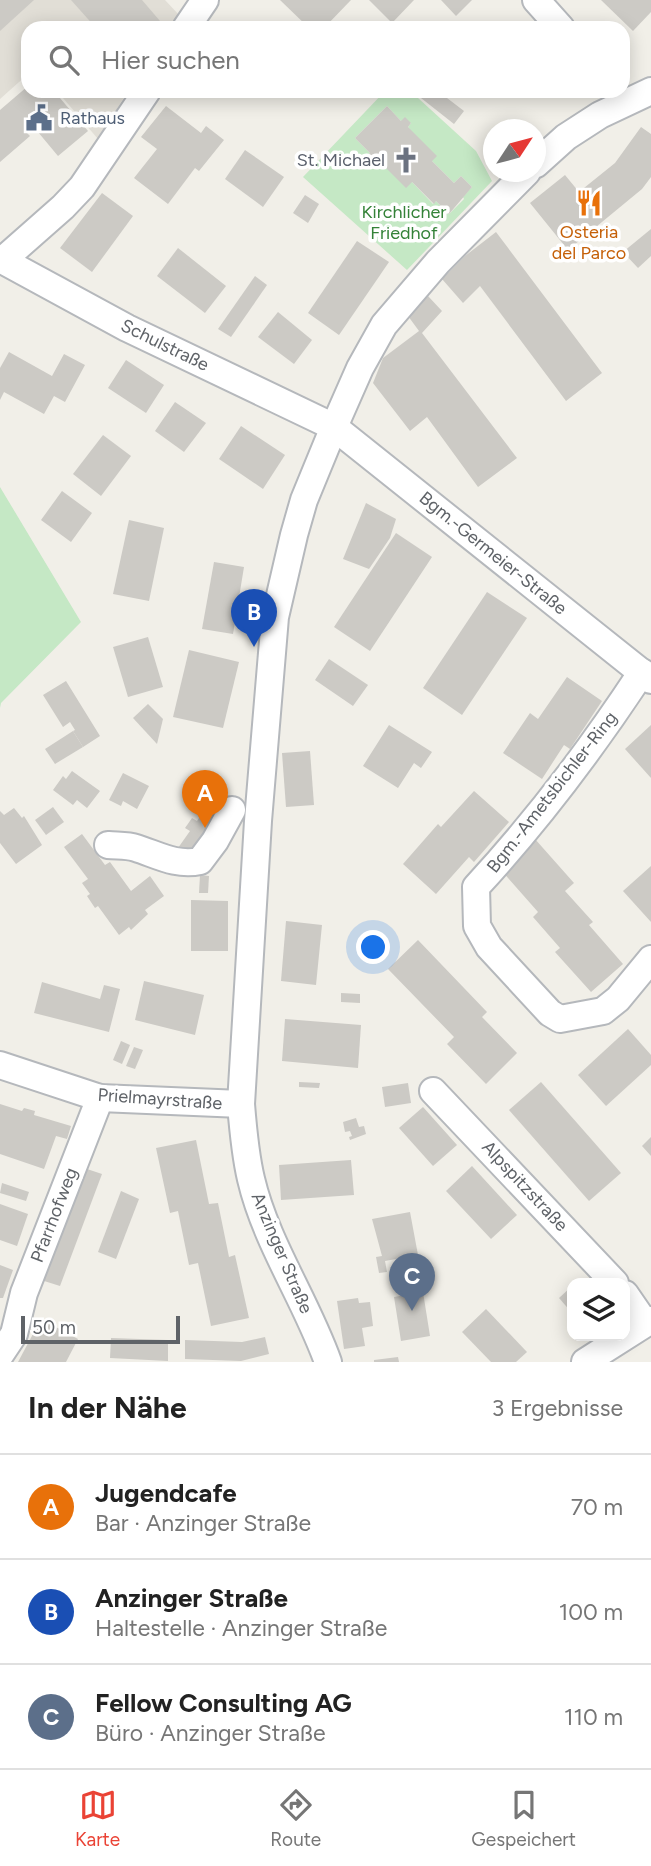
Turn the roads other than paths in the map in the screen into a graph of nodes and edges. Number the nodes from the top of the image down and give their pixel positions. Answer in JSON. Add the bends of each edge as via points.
{"nodes":[{"id":1,"x":536,"y":0,"type":"edge"},
{"id":2,"x":555,"y":21,"type":"edge"},
{"id":3,"x":641,"y":93,"type":"edge"},
{"id":4,"x":142,"y":98,"type":"edge"},
{"id":5,"x":546,"y":155,"type":"edge"},
{"id":6,"x":517,"y":182,"type":"edge"},
{"id":7,"x":2,"y":259,"type":"edge"},
{"id":8,"x":334,"y":427,"type":"junction"},
{"id":9,"x":646,"y":676,"type":"edge"},
{"id":10,"x":232,"y":810,"type":"dead end"},
{"id":11,"x":108,"y":845,"type":"dead end"},
{"id":12,"x":651,"y":959,"type":"edge"},
{"id":13,"x":0,"y":1065,"type":"edge"},
{"id":14,"x":433,"y":1091,"type":"dead end"},
{"id":15,"x":100,"y":1098,"type":"junction"},
{"id":16,"x":241,"y":1104,"type":"junction"},
{"id":17,"x":610,"y":1278,"type":"edge"},
{"id":18,"x":630,"y":1300,"type":"edge"},
{"id":19,"x":648,"y":1322,"type":"edge"},
{"id":20,"x":5,"y":1339,"type":"edge"},
{"id":21,"x":328,"y":1362,"type":"edge"},
{"id":22,"x":585,"y":1362,"type":"edge"}],
"edges":[{"from":1,"to":2,"type":"street"},
{"from":3,"to":5,"type":"street","via":[[566,137]]},
{"from":4,"to":7,"type":"street","via":[[82,187]]},
{"from":6,"to":8,"type":"street","name":"Anzinger Straße","via":[[416,285],[384,325]]},
{"from":7,"to":8,"type":"street","name":"Schulstraße","via":[[127,328]]},
{"from":8,"to":9,"type":"street","name":"Bgm.-Germeier-Straße"},
{"from":8,"to":16,"type":"street","name":"Anzinger Straße","via":[[304,500],[275,610]]},
{"from":9,"to":12,"type":"street","name":"Bgm.-Ametsbichler-Ring","via":[[509,852],[476,887],[477,926],[489,947],[560,1019],[603,1011]]},
{"from":10,"to":11,"type":"street","via":[[200,861],[187,864],[133,847]]},
{"from":13,"to":15,"type":"street","name":"Prielmayrstraße"},
{"from":14,"to":17,"type":"street","name":"Alpspitzstraße"},
{"from":15,"to":16,"type":"street","name":"Prielmayrstraße"},
{"from":15,"to":20,"type":"street","name":"Pfarrhofweg"},
{"from":16,"to":21,"type":"street","name":"Anzinger Straße","via":[[254,1191]]},
{"from":18,"to":19,"type":"street"},
{"from":19,"to":22,"type":"street"}]}
